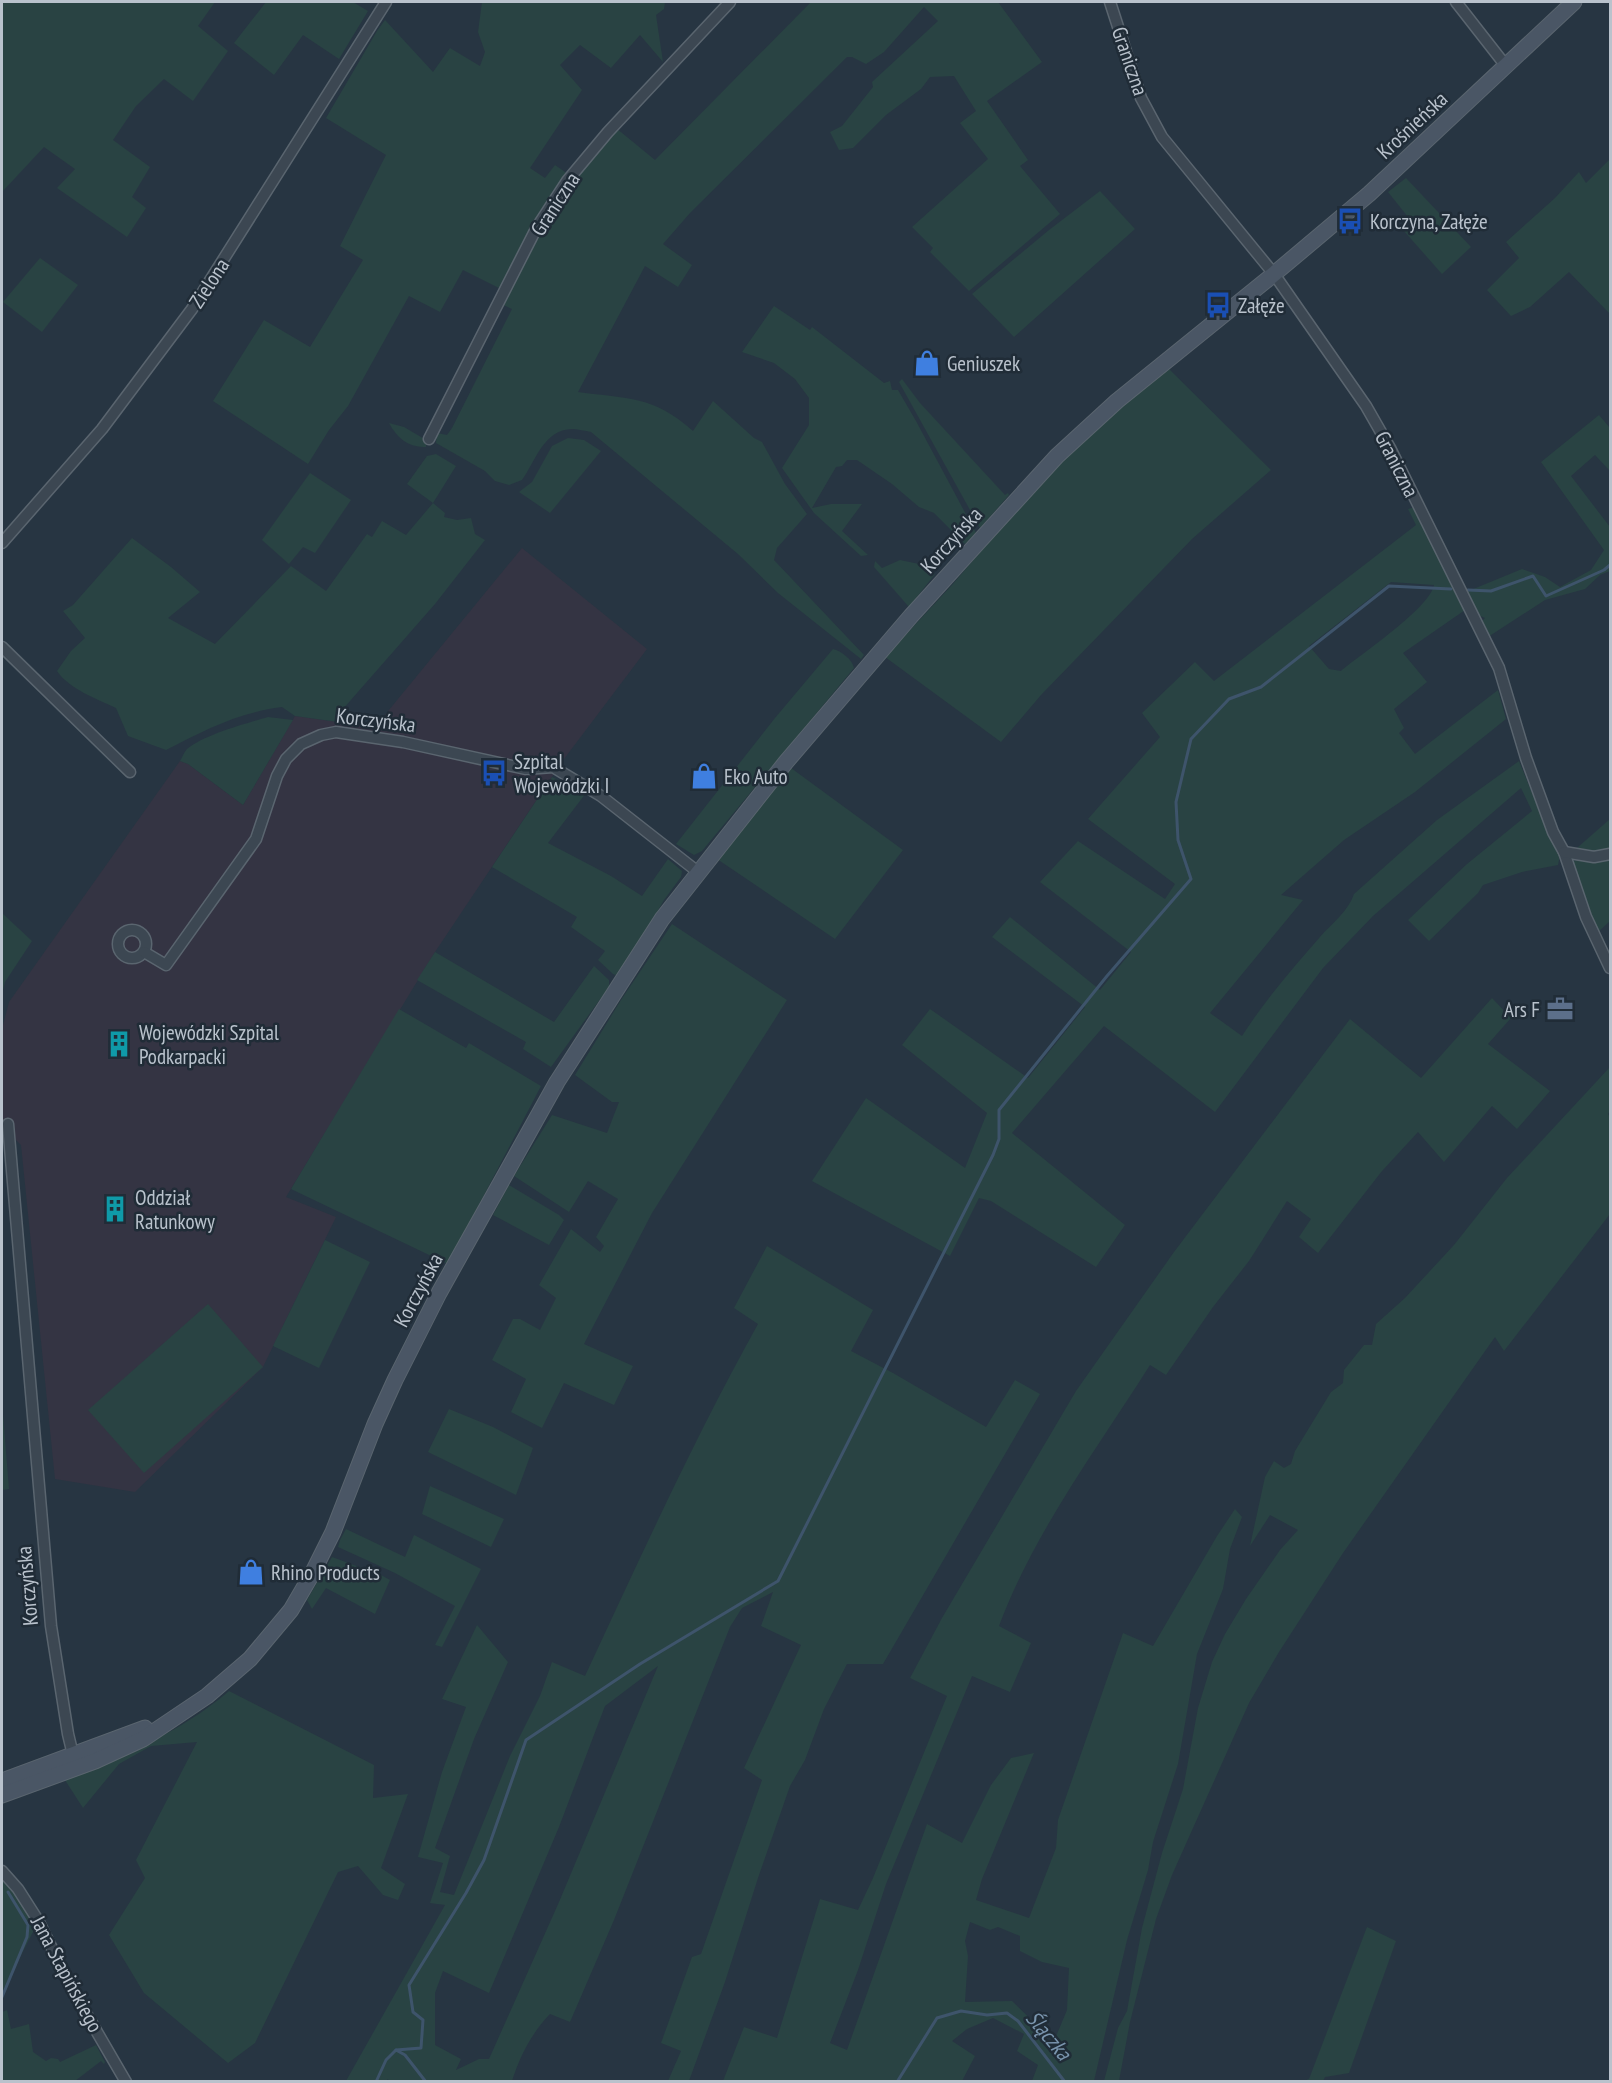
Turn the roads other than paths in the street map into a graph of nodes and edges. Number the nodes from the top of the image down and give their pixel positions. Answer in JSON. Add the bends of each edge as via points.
{"nodes":[{"id":1,"x":386,"y":2,"type":"edge"},
{"id":2,"x":730,"y":2,"type":"edge"},
{"id":3,"x":1110,"y":2,"type":"edge"},
{"id":4,"x":1456,"y":2,"type":"edge"},
{"id":5,"x":1574,"y":2,"type":"edge"},
{"id":6,"x":1506,"y":66,"type":"junction"},
{"id":7,"x":1274,"y":274,"type":"junction"},
{"id":8,"x":429,"y":439,"type":"dead end"},
{"id":9,"x":2,"y":543,"type":"edge"},
{"id":10,"x":2,"y":647,"type":"edge"},
{"id":11,"x":130,"y":772,"type":"dead end"},
{"id":12,"x":1564,"y":852,"type":"junction"},
{"id":13,"x":1611,"y":854,"type":"edge"},
{"id":14,"x":698,"y":872,"type":"junction"},
{"id":15,"x":144,"y":952,"type":"dead end"},
{"id":16,"x":1611,"y":968,"type":"edge"},
{"id":17,"x":8,"y":1124,"type":"dead end"},
{"id":18,"x":75,"y":1761,"type":"junction"},
{"id":19,"x":2,"y":1781,"type":"edge"},
{"id":20,"x":2,"y":1795,"type":"edge"},
{"id":21,"x":2,"y":1871,"type":"edge"},
{"id":22,"x":126,"y":2082,"type":"edge"}],
"edges":[{"from":1,"to":9,"type":"street","name":"Zielona","via":[[192,309],[102,429]]},
{"from":2,"to":8,"type":"street","name":"Graniczna","via":[[567,181],[537,227]]},
{"from":3,"to":7,"type":"street","name":"Graniczna","via":[[1141,98],[1162,136]]},
{"from":4,"to":6,"type":"street"},
{"from":5,"to":6,"type":"main road","name":"Krośnieńska"},
{"from":6,"to":7,"type":"main road","name":"Krośnieńska","via":[[1369,194]]},
{"from":7,"to":12,"type":"street","name":"Graniczna","via":[[1366,406],[1390,448],[1499,668],[1526,758]]},
{"from":7,"to":14,"type":"main road","name":"Korczyńska","via":[[1117,400],[1057,456],[864,669]]},
{"from":10,"to":11,"type":"street"},
{"from":12,"to":13,"type":"street","via":[[1594,857]]},
{"from":12,"to":16,"type":"street","name":"Graniczna","via":[[1586,917]]},
{"from":14,"to":15,"type":"street","name":"Korczyńska","via":[[601,796],[553,767],[526,769],[336,732],[301,744],[286,759],[256,839],[166,965]]},
{"from":14,"to":18,"type":"main road","name":"Korczyńska","via":[[662,919],[557,1082],[489,1201],[395,1380],[333,1532],[291,1610],[250,1659],[207,1696],[176,1717]]},
{"from":17,"to":18,"type":"street","name":"Korczyńska","via":[[51,1626]]},
{"from":18,"to":19,"type":"main road","name":"Korczyńska"},
{"from":18,"to":20,"type":"main road","name":"Korczyńska"},
{"from":21,"to":22,"type":"street","name":"Jana Stapińskiego","via":[[46,1933],[72,1989]]}]}
